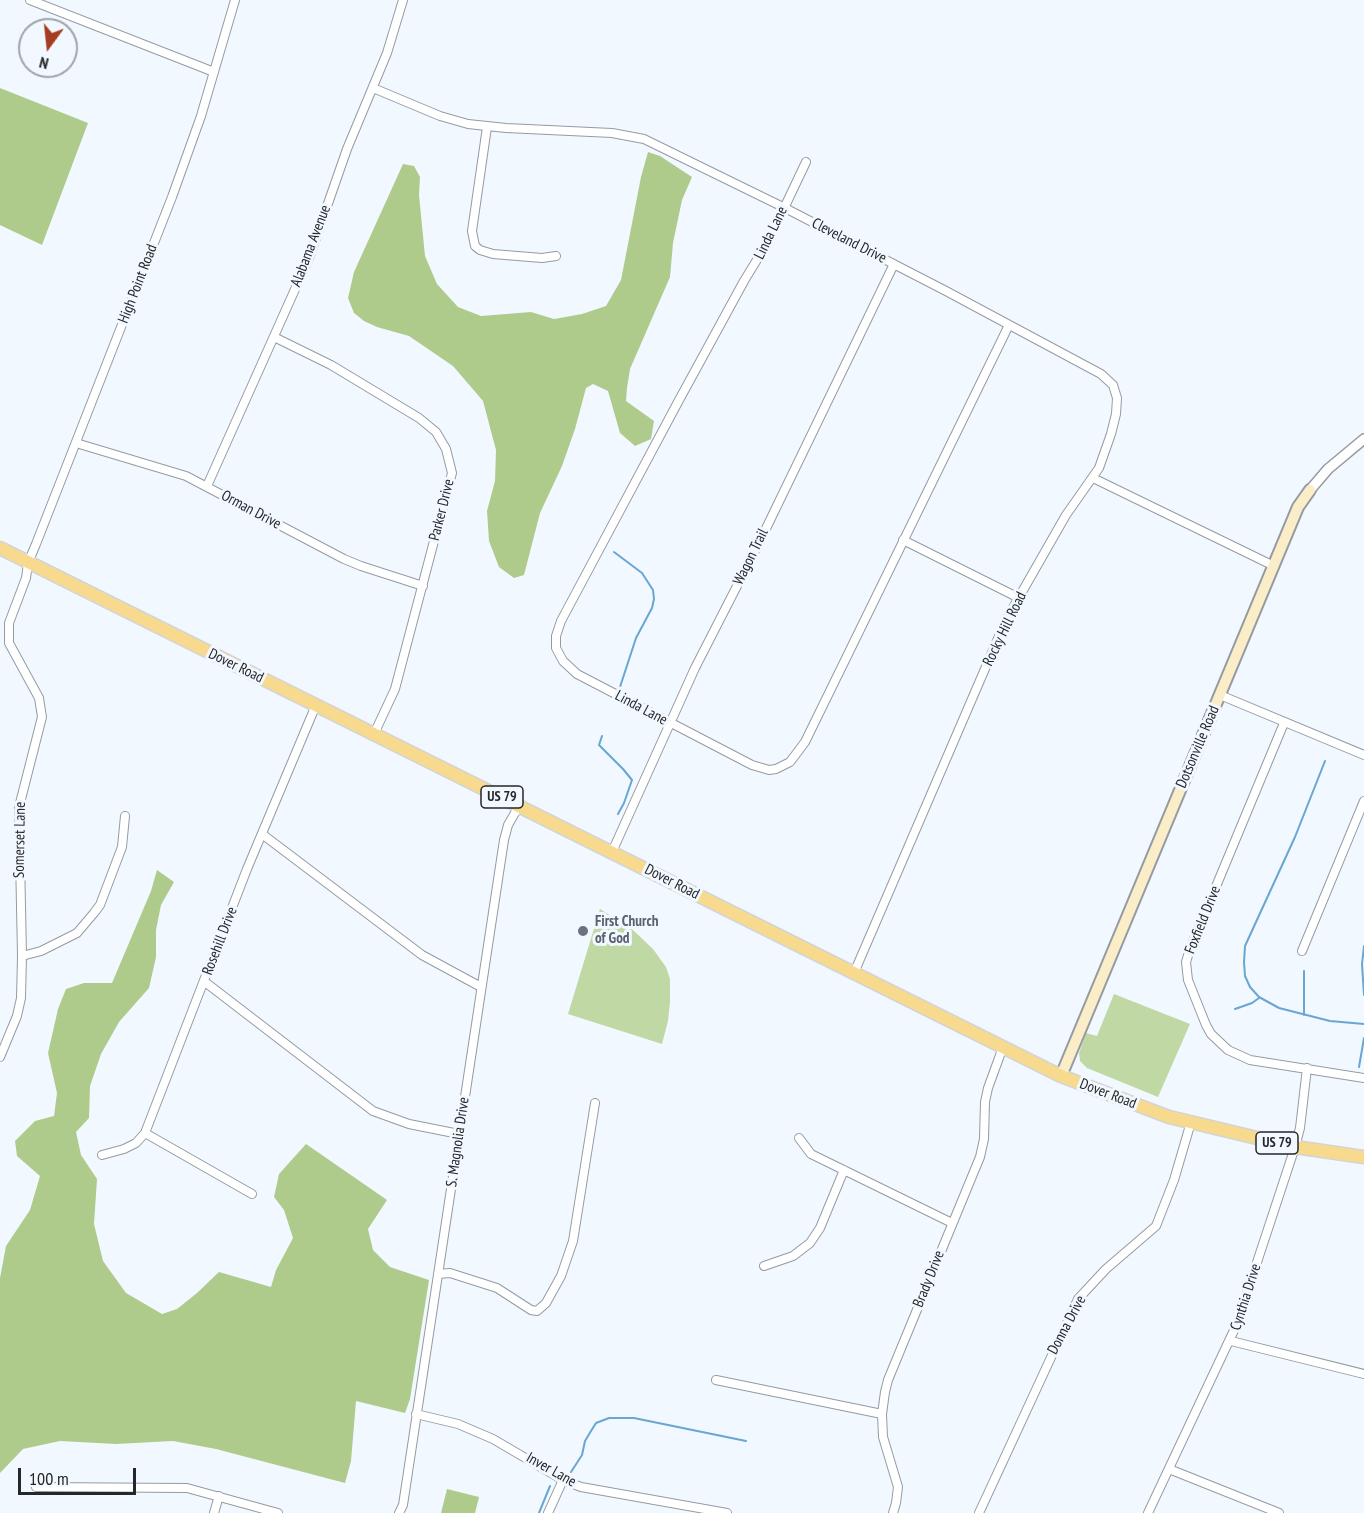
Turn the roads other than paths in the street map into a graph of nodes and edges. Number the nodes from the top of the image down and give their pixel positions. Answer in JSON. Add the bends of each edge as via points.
{"nodes":[{"id":1,"x":30,"y":0,"type":"edge"},
{"id":2,"x":236,"y":0,"type":"edge"},
{"id":3,"x":403,"y":0,"type":"edge"},
{"id":4,"x":214,"y":72,"type":"junction"},
{"id":5,"x":373,"y":88,"type":"junction"},
{"id":6,"x":487,"y":127,"type":"junction"},
{"id":7,"x":806,"y":162,"type":"dead end"},
{"id":8,"x":783,"y":207,"type":"junction"},
{"id":9,"x":556,"y":256,"type":"dead end"},
{"id":10,"x":894,"y":264,"type":"junction"},
{"id":11,"x":1010,"y":325,"type":"junction"},
{"id":12,"x":274,"y":337,"type":"junction"},
{"id":13,"x":1364,"y":439,"type":"edge"},
{"id":14,"x":76,"y":443,"type":"junction"},
{"id":15,"x":1094,"y":478,"type":"junction"},
{"id":16,"x":207,"y":486,"type":"junction"},
{"id":17,"x":1310,"y":490,"type":"joint"},
{"id":18,"x":903,"y":540,"type":"junction"},
{"id":19,"x":0,"y":548,"type":"edge"},
{"id":20,"x":28,"y":563,"type":"junction"},
{"id":21,"x":1274,"y":566,"type":"junction"},
{"id":22,"x":423,"y":586,"type":"junction"},
{"id":23,"x":1019,"y":598,"type":"junction"},
{"id":24,"x":1220,"y":695,"type":"junction"},
{"id":25,"x":316,"y":705,"type":"junction"},
{"id":26,"x":1284,"y":723,"type":"junction"},
{"id":27,"x":671,"y":724,"type":"junction"},
{"id":28,"x":374,"y":734,"type":"junction"},
{"id":29,"x":1364,"y":755,"type":"edge"},
{"id":30,"x":1364,"y":801,"type":"edge"},
{"id":31,"x":519,"y":806,"type":"junction"},
{"id":32,"x":125,"y":816,"type":"dead end"},
{"id":33,"x":262,"y":834,"type":"junction"},
{"id":34,"x":612,"y":852,"type":"junction"},
{"id":35,"x":1302,"y":951,"type":"dead end"},
{"id":36,"x":22,"y":956,"type":"junction"},
{"id":37,"x":854,"y":973,"type":"junction"},
{"id":38,"x":204,"y":982,"type":"junction"},
{"id":39,"x":481,"y":987,"type":"junction"},
{"id":40,"x":1003,"y":1047,"type":"junction"},
{"id":41,"x":0,"y":1057,"type":"edge"},
{"id":42,"x":1307,"y":1068,"type":"junction"},
{"id":43,"x":1061,"y":1076,"type":"junction"},
{"id":44,"x":1364,"y":1078,"type":"edge"},
{"id":45,"x":595,"y":1103,"type":"dead end"},
{"id":46,"x":1191,"y":1122,"type":"junction"},
{"id":47,"x":145,"y":1132,"type":"junction"},
{"id":48,"x":459,"y":1134,"type":"junction"},
{"id":49,"x":800,"y":1138,"type":"dead end"},
{"id":50,"x":1295,"y":1147,"type":"junction"},
{"id":51,"x":102,"y":1155,"type":"dead end"},
{"id":52,"x":1364,"y":1157,"type":"edge"},
{"id":53,"x":844,"y":1170,"type":"junction"},
{"id":54,"x":252,"y":1194,"type":"dead end"},
{"id":55,"x":952,"y":1223,"type":"junction"},
{"id":56,"x":764,"y":1266,"type":"dead end"},
{"id":57,"x":438,"y":1274,"type":"junction"},
{"id":58,"x":1231,"y":1341,"type":"junction"},
{"id":59,"x":1364,"y":1374,"type":"edge"},
{"id":60,"x":716,"y":1380,"type":"dead end"},
{"id":61,"x":416,"y":1414,"type":"junction"},
{"id":62,"x":882,"y":1414,"type":"junction"},
{"id":63,"x":1169,"y":1469,"type":"junction"},
{"id":64,"x":563,"y":1480,"type":"junction"},
{"id":65,"x":36,"y":1487,"type":"dead end"},
{"id":66,"x":219,"y":1496,"type":"junction"},
{"id":67,"x":214,"y":1513,"type":"edge"},
{"id":68,"x":278,"y":1513,"type":"edge"},
{"id":69,"x":399,"y":1513,"type":"edge"},
{"id":70,"x":548,"y":1513,"type":"edge"},
{"id":71,"x":727,"y":1513,"type":"edge"},
{"id":72,"x":893,"y":1513,"type":"edge"},
{"id":73,"x":979,"y":1513,"type":"edge"},
{"id":74,"x":1148,"y":1513,"type":"edge"},
{"id":75,"x":1279,"y":1513,"type":"edge"}],
"edges":[{"from":1,"to":4,"type":"street"},
{"from":2,"to":4,"type":"street","name":"High Point Road"},
{"from":3,"to":5,"type":"street","name":"Alabama Avenue"},
{"from":4,"to":14,"type":"street","name":"High Point Road","via":[[172,197]]},
{"from":5,"to":6,"type":"street","name":"Cleveland Drive","via":[[440,116]]},
{"from":5,"to":12,"type":"street","name":"Alabama Avenue","via":[[309,258]]},
{"from":6,"to":8,"type":"street","name":"Cleveland Drive","via":[[633,135]]},
{"from":6,"to":9,"type":"street","via":[[472,231],[475,246],[493,254]]},
{"from":7,"to":8,"type":"street","name":"Linda Lane"},
{"from":8,"to":10,"type":"street","name":"Cleveland Drive"},
{"from":8,"to":27,"type":"street","name":"Linda Lane","via":[[769,240],[637,478],[556,636],[558,654],[578,674]]},
{"from":10,"to":11,"type":"street","name":"Cleveland Drive"},
{"from":10,"to":27,"type":"street","name":"Wagon Trail"},
{"from":11,"to":15,"type":"street","name":"Cleveland Drive","via":[[1101,374],[1113,385],[1116,414]]},
{"from":11,"to":18,"type":"street","name":"Linda Lane"},
{"from":12,"to":16,"type":"street","name":"Alabama Avenue"},
{"from":12,"to":22,"type":"street","name":"Parker Drive","via":[[331,365],[436,432],[452,472]]},
{"from":13,"to":17,"type":"street","name":"Dotsonville Road"},
{"from":14,"to":16,"type":"street","name":"Orman Drive"},
{"from":14,"to":20,"type":"street","name":"High Point Road"},
{"from":15,"to":21,"type":"street"},
{"from":15,"to":23,"type":"street","name":"Rocky Hill Road","via":[[1066,515]]},
{"from":16,"to":22,"type":"street","name":"Orman Drive","via":[[344,559]]},
{"from":17,"to":21,"type":"main road","name":"Dotsonville Road","via":[[1298,507]]},
{"from":18,"to":23,"type":"street"},
{"from":18,"to":27,"type":"street","name":"Linda Lane","via":[[805,742],[790,762],[769,770],[752,765]]},
{"from":19,"to":20,"type":"main road","name":"Dover Road","number":"US 79"},
{"from":20,"to":25,"type":"main road","name":"Dover Road","number":"US 79"},
{"from":20,"to":36,"type":"street","name":"Somerset Lane","via":[[7,630],[12,651],[42,708],[40,732],[19,807]]},
{"from":21,"to":24,"type":"main road","name":"Dotsonville Road"},
{"from":22,"to":28,"type":"street","name":"Parker Drive","via":[[395,689]]},
{"from":23,"to":37,"type":"street","name":"Rocky Hill Road","via":[[1006,620]]},
{"from":24,"to":26,"type":"street"},
{"from":24,"to":43,"type":"main road","name":"Dotsonville Road"},
{"from":25,"to":28,"type":"main road","name":"Dover Road","number":"US 79"},
{"from":25,"to":33,"type":"street","name":"Rosehill Drive"},
{"from":26,"to":29,"type":"street"},
{"from":26,"to":42,"type":"street","name":"Foxfield Drive","via":[[1186,962],[1190,988],[1206,1025],[1228,1050],[1250,1060]]},
{"from":27,"to":34,"type":"street","name":"Wagon Trail"},
{"from":28,"to":31,"type":"main road","name":"Dover Road","number":"US 79"},
{"from":30,"to":35,"type":"street"},
{"from":31,"to":34,"type":"main road","name":"Dover Road","number":"US 79"},
{"from":31,"to":39,"type":"street","name":"S. Magnolia Drive","via":[[504,840]]},
{"from":32,"to":36,"type":"street","via":[[122,847],[100,905],[77,933]]},
{"from":33,"to":38,"type":"street","name":"Rosehill Drive"},
{"from":33,"to":39,"type":"street","via":[[422,955]]},
{"from":34,"to":37,"type":"main road","name":"Dover Road","number":"US 79"},
{"from":36,"to":41,"type":"street","name":"Somerset Lane","via":[[19,1010]]},
{"from":37,"to":40,"type":"main road","name":"Dover Road","number":"US 79"},
{"from":38,"to":47,"type":"street","name":"Rosehill Drive"},
{"from":38,"to":48,"type":"street","via":[[373,1111],[409,1124]]},
{"from":39,"to":48,"type":"street","name":"S. Magnolia Drive"},
{"from":40,"to":43,"type":"main road","name":"Dover Road","number":"US 79"},
{"from":40,"to":55,"type":"street","name":"Brady Drive","via":[[985,1102],[980,1157]]},
{"from":42,"to":44,"type":"street","name":"Foxfield Drive"},
{"from":42,"to":50,"type":"street","name":"Cynthia Drive"},
{"from":43,"to":46,"type":"main road","name":"Dover Road","number":"US 79"},
{"from":45,"to":57,"type":"street","via":[[577,1223],[569,1255],[546,1303],[537,1311],[524,1307],[497,1288],[450,1273]]},
{"from":46,"to":50,"type":"main road","name":"Dover Road","number":"US 79"},
{"from":46,"to":73,"type":"street","name":"Donna Drive","via":[[1156,1226],[1078,1299]]},
{"from":47,"to":51,"type":"street","via":[[136,1143]]},
{"from":47,"to":54,"type":"street"},
{"from":48,"to":57,"type":"street","name":"S. Magnolia Drive"},
{"from":49,"to":53,"type":"street","via":[[811,1154]]},
{"from":50,"to":52,"type":"main road","name":"Dover Road","number":"US 79"},
{"from":50,"to":58,"type":"street","name":"Cynthia Drive"},
{"from":53,"to":55,"type":"street"},
{"from":53,"to":56,"type":"street","via":[[810,1243],[793,1256]]},
{"from":55,"to":62,"type":"street","name":"Brady Drive","via":[[888,1380]]},
{"from":57,"to":61,"type":"street","name":"S. Magnolia Drive"},
{"from":58,"to":59,"type":"street"},
{"from":58,"to":63,"type":"street","name":"Cynthia Drive"},
{"from":60,"to":62,"type":"street"},
{"from":61,"to":64,"type":"street","name":"Inver Lane","via":[[458,1424],[493,1439]]},
{"from":61,"to":69,"type":"street","name":"S. Magnolia Drive"},
{"from":62,"to":72,"type":"street","name":"Brady Drive","via":[[885,1446],[898,1487]]},
{"from":63,"to":74,"type":"street","name":"Cynthia Drive"},
{"from":63,"to":75,"type":"street"},
{"from":64,"to":70,"type":"street"},
{"from":64,"to":71,"type":"street","name":"Inver Lane","via":[[595,1490]]},
{"from":65,"to":66,"type":"street","via":[[187,1488]]},
{"from":66,"to":67,"type":"street"},
{"from":66,"to":68,"type":"street"}]}
